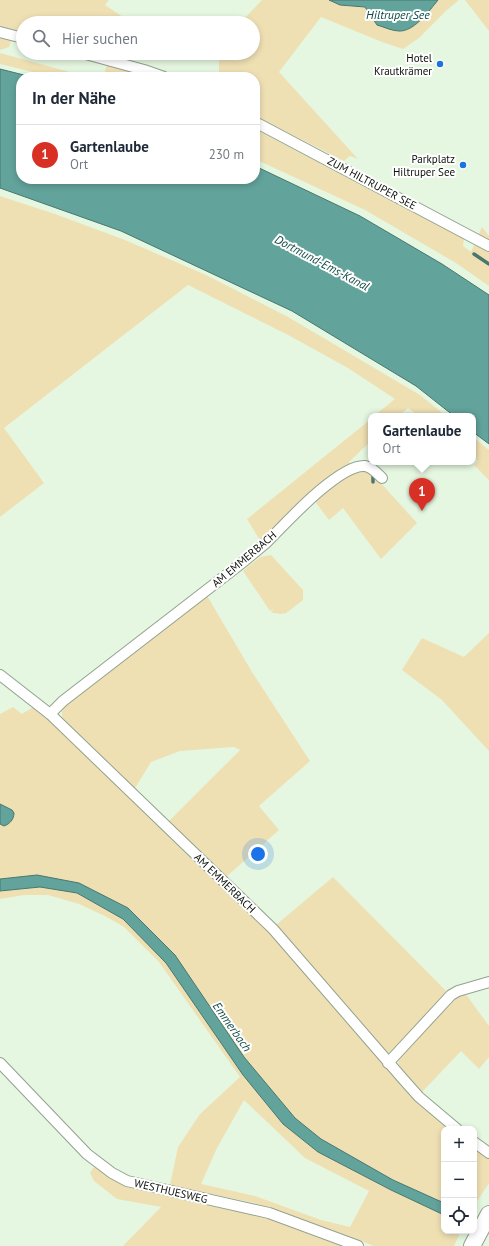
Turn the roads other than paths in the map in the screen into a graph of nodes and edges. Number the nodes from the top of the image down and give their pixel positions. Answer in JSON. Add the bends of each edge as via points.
{"nodes":[{"id":1,"x":0,"y":32,"type":"edge"},
{"id":2,"x":16,"y":36,"type":"edge"},
{"id":3,"x":108,"y":60,"type":"edge"},
{"id":4,"x":150,"y":72,"type":"edge"},
{"id":5,"x":260,"y":125,"type":"edge"},
{"id":6,"x":489,"y":246,"type":"edge"},
{"id":7,"x":382,"y":478,"type":"dead end"},
{"id":8,"x":0,"y":675,"type":"edge"},
{"id":9,"x":50,"y":714,"type":"junction"},
{"id":10,"x":489,"y":982,"type":"edge"},
{"id":11,"x":0,"y":1063,"type":"edge"},
{"id":12,"x":388,"y":1063,"type":"junction"},
{"id":13,"x":453,"y":1126,"type":"edge"},
{"id":14,"x":477,"y":1144,"type":"edge"},
{"id":15,"x":489,"y":1153,"type":"edge"},
{"id":16,"x":489,"y":1214,"type":"edge"},
{"id":17,"x":358,"y":1246,"type":"edge"},
{"id":18,"x":472,"y":1246,"type":"edge"}],
"edges":[{"from":1,"to":2,"type":"street"},
{"from":3,"to":4,"type":"street"},
{"from":5,"to":6,"type":"street","name":"ZUM HILTRUPER SEE"},
{"from":7,"to":9,"type":"street","name":"AM EMMERBACH","via":[[364,466],[338,477],[244,562],[63,701]]},
{"from":8,"to":9,"type":"street","name":"AM EMMERBACH"},
{"from":9,"to":12,"type":"street","name":"AM EMMERBACH","via":[[273,929]]},
{"from":10,"to":12,"type":"street","via":[[451,995]]},
{"from":11,"to":17,"type":"street","name":"WESTHUESWEG","via":[[87,1154],[127,1181],[269,1213]]},
{"from":12,"to":13,"type":"street","name":"AM EMMERBACH","via":[[419,1097]]},
{"from":14,"to":15,"type":"street"},
{"from":16,"to":18,"type":"main road"}]}
